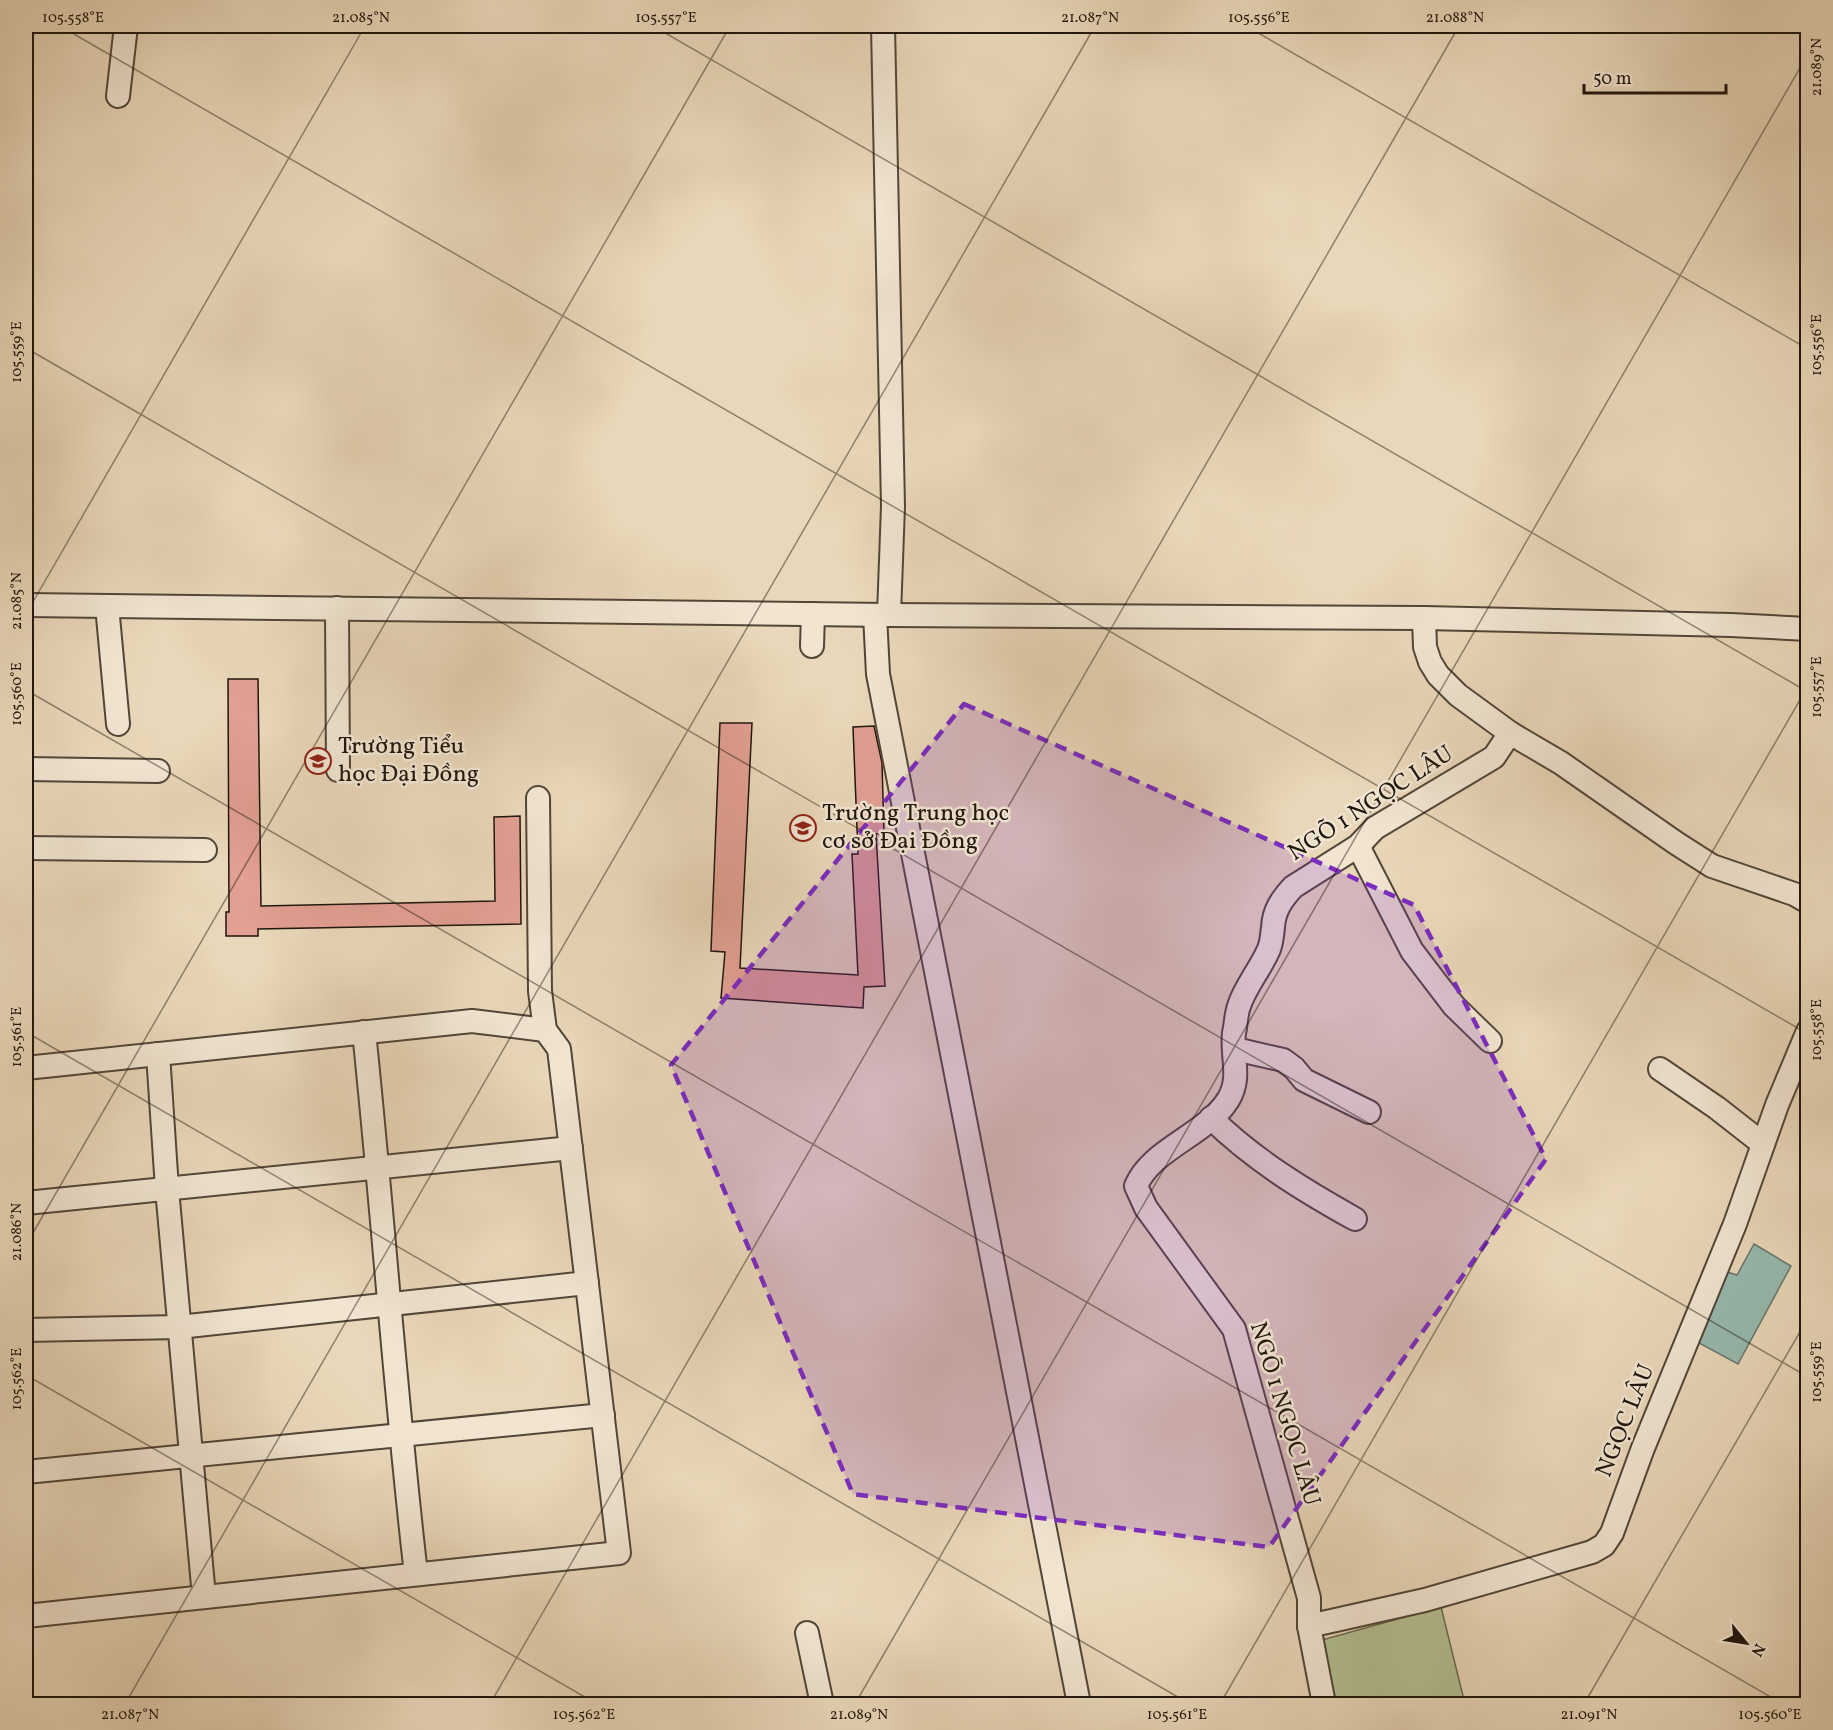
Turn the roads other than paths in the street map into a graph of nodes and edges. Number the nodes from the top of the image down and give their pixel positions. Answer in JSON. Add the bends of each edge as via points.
{"nodes":[{"id":1,"x":126,"y":26,"type":"edge"},
{"id":2,"x":883,"y":26,"type":"edge"},
{"id":3,"x":118,"y":96,"type":"dead end"},
{"id":4,"x":26,"y":605,"type":"edge"},
{"id":5,"x":107,"y":606,"type":"junction"},
{"id":6,"x":337,"y":608,"type":"junction"},
{"id":7,"x":813,"y":614,"type":"junction"},
{"id":8,"x":882,"y":615,"type":"junction"},
{"id":9,"x":1424,"y":618,"type":"junction"},
{"id":10,"x":1808,"y":629,"type":"edge"},
{"id":11,"x":812,"y":646,"type":"dead end"},
{"id":12,"x":118,"y":724,"type":"dead end"},
{"id":13,"x":1510,"y":733,"type":"junction"},
{"id":14,"x":26,"y":769,"type":"edge"},
{"id":15,"x":338,"y":770,"type":"dead end"},
{"id":16,"x":158,"y":771,"type":"dead end"},
{"id":17,"x":538,"y":798,"type":"dead end"},
{"id":18,"x":1358,"y":846,"type":"junction"},
{"id":19,"x":26,"y":848,"type":"edge"},
{"id":20,"x":205,"y":850,"type":"dead end"},
{"id":21,"x":1808,"y":902,"type":"edge"},
{"id":22,"x":545,"y":1030,"type":"junction"},
{"id":23,"x":1808,"y":1031,"type":"edge"},
{"id":24,"x":364,"y":1032,"type":"junction"},
{"id":25,"x":1490,"y":1041,"type":"dead end"},
{"id":26,"x":1235,"y":1049,"type":"junction"},
{"id":27,"x":158,"y":1054,"type":"junction"},
{"id":28,"x":26,"y":1068,"type":"edge"},
{"id":29,"x":1660,"y":1069,"type":"dead end"},
{"id":30,"x":1369,"y":1112,"type":"dead end"},
{"id":31,"x":1212,"y":1118,"type":"junction"},
{"id":32,"x":1763,"y":1144,"type":"junction"},
{"id":33,"x":571,"y":1148,"type":"junction"},
{"id":34,"x":378,"y":1168,"type":"junction"},
{"id":35,"x":167,"y":1189,"type":"junction"},
{"id":36,"x":26,"y":1203,"type":"edge"},
{"id":37,"x":1355,"y":1219,"type":"dead end"},
{"id":38,"x":586,"y":1283,"type":"junction"},
{"id":39,"x":388,"y":1304,"type":"junction"},
{"id":40,"x":179,"y":1327,"type":"junction"},
{"id":41,"x":26,"y":1330,"type":"edge"},
{"id":42,"x":603,"y":1415,"type":"junction"},
{"id":43,"x":400,"y":1436,"type":"junction"},
{"id":44,"x":191,"y":1456,"type":"junction"},
{"id":45,"x":26,"y":1472,"type":"edge"},
{"id":46,"x":416,"y":1574,"type":"junction"},
{"id":47,"x":204,"y":1597,"type":"junction"},
{"id":48,"x":26,"y":1616,"type":"edge"},
{"id":49,"x":1309,"y":1626,"type":"junction"},
{"id":50,"x":807,"y":1633,"type":"dead end"},
{"id":51,"x":822,"y":1704,"type":"edge"},
{"id":52,"x":1079,"y":1704,"type":"edge"},
{"id":53,"x":1324,"y":1704,"type":"edge"}],
"edges":[{"from":1,"to":3,"type":"street"},
{"from":2,"to":8,"type":"street","via":[[893,506]]},
{"from":4,"to":5,"type":"street"},
{"from":5,"to":6,"type":"street"},
{"from":5,"to":12,"type":"street"},
{"from":6,"to":7,"type":"street"},
{"from":6,"to":15,"type":"street"},
{"from":7,"to":8,"type":"street"},
{"from":7,"to":11,"type":"street"},
{"from":8,"to":9,"type":"street"},
{"from":8,"to":52,"type":"street","via":[[878,674]]},
{"from":9,"to":10,"type":"street"},
{"from":9,"to":13,"type":"street","via":[[1427,655],[1438,675],[1458,695]]},
{"from":13,"to":18,"type":"street","name":"NGÕ 1 NGỌC LÂU","via":[[1494,758],[1374,828]]},
{"from":13,"to":21,"type":"street","via":[[1712,866]]},
{"from":14,"to":16,"type":"street"},
{"from":17,"to":22,"type":"street","via":[[540,991]]},
{"from":18,"to":25,"type":"street","via":[[1412,951],[1454,1006]]},
{"from":18,"to":26,"type":"street","name":"NGÕ 1 NGỌC LÂU","via":[[1293,887],[1277,906],[1270,946],[1239,1005]]},
{"from":19,"to":20,"type":"street"},
{"from":22,"to":24,"type":"street","via":[[472,1021]]},
{"from":22,"to":33,"type":"street","via":[[559,1049]]},
{"from":23,"to":32,"type":"street","name":"NGỌC LÂU"},
{"from":24,"to":27,"type":"street"},
{"from":24,"to":34,"type":"street"},
{"from":26,"to":30,"type":"street","via":[[1283,1060],[1304,1080]]},
{"from":26,"to":31,"type":"street","name":"NGÕ 1 NGỌC LÂU","via":[[1236,1083],[1229,1099]]},
{"from":27,"to":28,"type":"street"},
{"from":27,"to":35,"type":"street"},
{"from":29,"to":32,"type":"street"},
{"from":31,"to":37,"type":"street","via":[[1244,1149]]},
{"from":31,"to":49,"type":"street","name":"NGÕ 1 NGỌC LÂU","via":[[1159,1158],[1141,1175],[1136,1186],[1146,1208],[1234,1329],[1309,1598]]},
{"from":32,"to":49,"type":"street","name":"NGỌC LÂU","via":[[1735,1224],[1604,1545],[1592,1552],[1425,1600]]},
{"from":33,"to":34,"type":"street"},
{"from":33,"to":38,"type":"street"},
{"from":34,"to":35,"type":"street"},
{"from":34,"to":39,"type":"street"},
{"from":35,"to":36,"type":"street"},
{"from":35,"to":40,"type":"street"},
{"from":38,"to":39,"type":"street"},
{"from":38,"to":42,"type":"street"},
{"from":39,"to":40,"type":"street"},
{"from":39,"to":43,"type":"street"},
{"from":40,"to":41,"type":"street"},
{"from":40,"to":44,"type":"street"},
{"from":42,"to":43,"type":"street"},
{"from":42,"to":46,"type":"street","via":[[619,1553]]},
{"from":43,"to":44,"type":"street"},
{"from":43,"to":46,"type":"street"},
{"from":44,"to":45,"type":"street"},
{"from":44,"to":47,"type":"street"},
{"from":46,"to":47,"type":"street"},
{"from":47,"to":48,"type":"street"},
{"from":49,"to":53,"type":"street"},
{"from":50,"to":51,"type":"street"}]}
